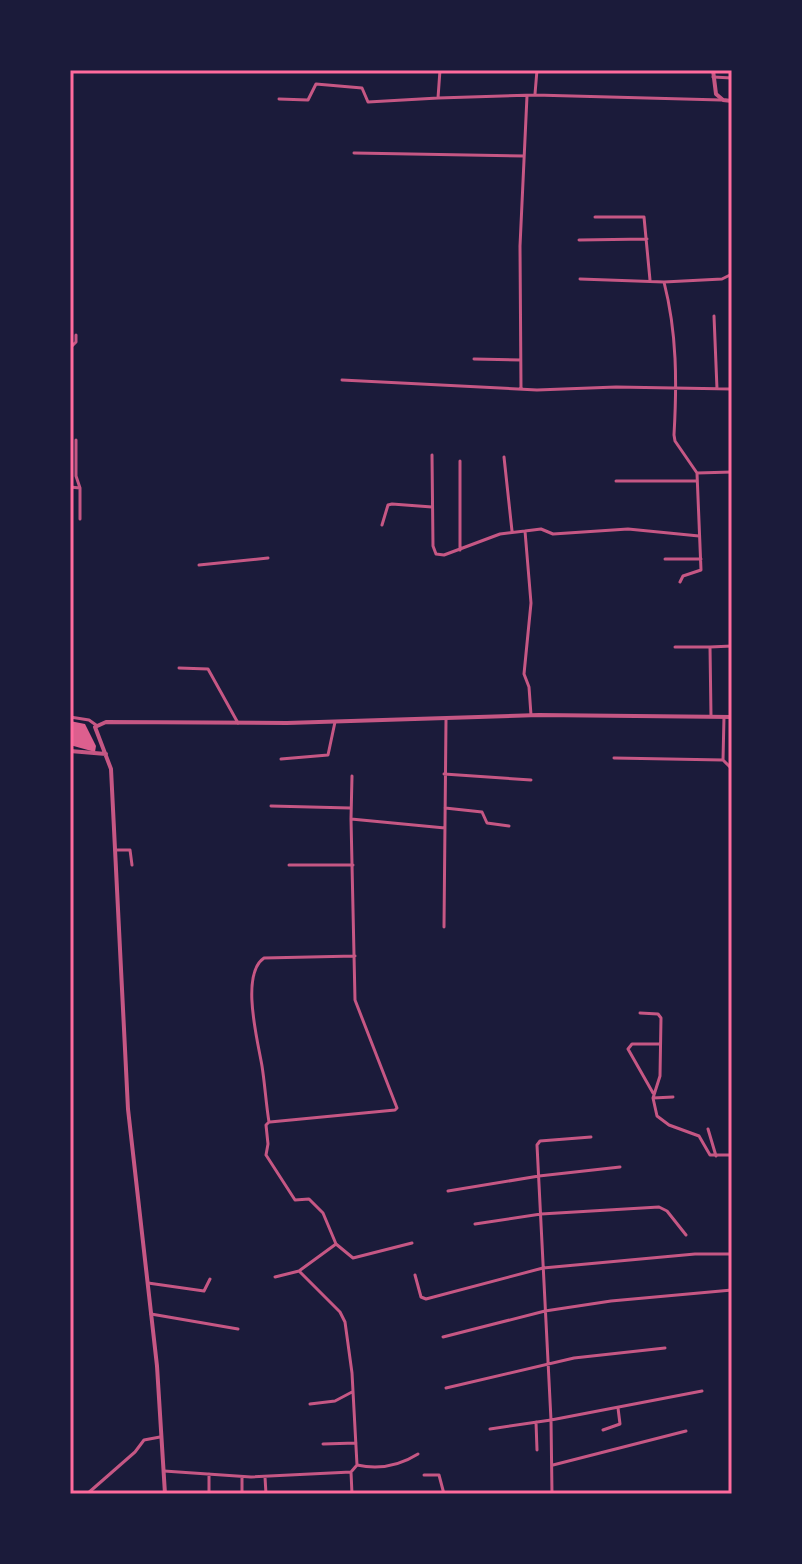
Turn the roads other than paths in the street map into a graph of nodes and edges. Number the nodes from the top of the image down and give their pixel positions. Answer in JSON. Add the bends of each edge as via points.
{"nodes":[{"id":1,"x":440,"y":70,"type":"edge"},
{"id":2,"x":537,"y":70,"type":"edge"},
{"id":3,"x":713,"y":70,"type":"edge"},
{"id":4,"x":713,"y":77,"type":"junction"},
{"id":5,"x":732,"y":78,"type":"edge"},
{"id":6,"x":535,"y":95,"type":"junction"},
{"id":7,"x":527,"y":96,"type":"junction"},
{"id":8,"x":438,"y":98,"type":"junction"},
{"id":9,"x":279,"y":99,"type":"dead end"},
{"id":10,"x":723,"y":100,"type":"junction"},
{"id":11,"x":732,"y":101,"type":"edge"},
{"id":12,"x":354,"y":153,"type":"dead end"},
{"id":13,"x":524,"y":156,"type":"junction"},
{"id":14,"x":595,"y":217,"type":"dead end"},
{"id":15,"x":647,"y":239,"type":"junction"},
{"id":16,"x":579,"y":240,"type":"dead end"},
{"id":17,"x":732,"y":274,"type":"edge"},
{"id":18,"x":580,"y":279,"type":"dead end"},
{"id":19,"x":650,"y":280,"type":"junction"},
{"id":20,"x":664,"y":282,"type":"junction"},
{"id":21,"x":714,"y":316,"type":"dead end"},
{"id":22,"x":76,"y":335,"type":"dead end"},
{"id":23,"x":70,"y":348,"type":"edge"},
{"id":24,"x":474,"y":359,"type":"dead end"},
{"id":25,"x":521,"y":360,"type":"junction"},
{"id":26,"x":342,"y":380,"type":"dead end"},
{"id":27,"x":677,"y":387,"type":"junction"},
{"id":28,"x":521,"y":388,"type":"junction"},
{"id":29,"x":717,"y":389,"type":"junction"},
{"id":30,"x":732,"y":389,"type":"edge"},
{"id":31,"x":76,"y":440,"type":"dead end"},
{"id":32,"x":432,"y":455,"type":"dead end"},
{"id":33,"x":504,"y":457,"type":"dead end"},
{"id":34,"x":460,"y":461,"type":"dead end"},
{"id":35,"x":732,"y":472,"type":"edge"},
{"id":36,"x":697,"y":473,"type":"junction"},
{"id":37,"x":616,"y":481,"type":"dead end"},
{"id":38,"x":697,"y":481,"type":"junction"},
{"id":39,"x":70,"y":487,"type":"edge"},
{"id":40,"x":80,"y":488,"type":"junction"},
{"id":41,"x":432,"y":507,"type":"junction"},
{"id":42,"x":80,"y":519,"type":"dead end"},
{"id":43,"x":382,"y":525,"type":"dead end"},
{"id":44,"x":512,"y":531,"type":"junction"},
{"id":45,"x":525,"y":531,"type":"junction"},
{"id":46,"x":699,"y":536,"type":"junction"},
{"id":47,"x":460,"y":550,"type":"junction"},
{"id":48,"x":268,"y":558,"type":"dead end"},
{"id":49,"x":665,"y":559,"type":"dead end"},
{"id":50,"x":701,"y":559,"type":"junction"},
{"id":51,"x":199,"y":565,"type":"dead end"},
{"id":52,"x":680,"y":582,"type":"dead end"},
{"id":53,"x":732,"y":646,"type":"edge"},
{"id":54,"x":675,"y":647,"type":"dead end"},
{"id":55,"x":710,"y":647,"type":"junction"},
{"id":56,"x":179,"y":668,"type":"dead end"},
{"id":57,"x":531,"y":715,"type":"junction"},
{"id":58,"x":711,"y":716,"type":"junction"},
{"id":59,"x":70,"y":717,"type":"edge"},
{"id":60,"x":724,"y":717,"type":"junction"},
{"id":61,"x":732,"y":717,"type":"edge"},
{"id":62,"x":446,"y":720,"type":"junction"},
{"id":63,"x":335,"y":722,"type":"junction"},
{"id":64,"x":236,"y":723,"type":"junction"},
{"id":65,"x":96,"y":725,"type":"junction"},
{"id":66,"x":70,"y":751,"type":"edge"},
{"id":67,"x":106,"y":754,"type":"junction"},
{"id":68,"x":614,"y":758,"type":"dead end"},
{"id":69,"x":281,"y":759,"type":"dead end"},
{"id":70,"x":723,"y":760,"type":"junction"},
{"id":71,"x":732,"y":769,"type":"edge"},
{"id":72,"x":444,"y":774,"type":"junction"},
{"id":73,"x":352,"y":776,"type":"dead end"},
{"id":74,"x":531,"y":780,"type":"dead end"},
{"id":75,"x":271,"y":806,"type":"dead end"},
{"id":76,"x":350,"y":808,"type":"junction"},
{"id":77,"x":445,"y":808,"type":"junction"},
{"id":78,"x":351,"y":819,"type":"junction"},
{"id":79,"x":509,"y":826,"type":"dead end"},
{"id":80,"x":445,"y":828,"type":"junction"},
{"id":81,"x":115,"y":850,"type":"junction"},
{"id":82,"x":132,"y":865,"type":"dead end"},
{"id":83,"x":289,"y":865,"type":"dead end"},
{"id":84,"x":353,"y":865,"type":"junction"},
{"id":85,"x":444,"y":927,"type":"dead end"},
{"id":86,"x":355,"y":956,"type":"junction"},
{"id":87,"x":640,"y":1013,"type":"dead end"},
{"id":88,"x":660,"y":1044,"type":"junction"},
{"id":89,"x":653,"y":1095,"type":"junction"},
{"id":90,"x":673,"y":1097,"type":"dead end"},
{"id":91,"x":269,"y":1122,"type":"junction"},
{"id":92,"x":708,"y":1129,"type":"dead end"},
{"id":93,"x":591,"y":1137,"type":"dead end"},
{"id":94,"x":732,"y":1155,"type":"edge"},
{"id":95,"x":716,"y":1156,"type":"junction"},
{"id":96,"x":620,"y":1167,"type":"dead end"},
{"id":97,"x":539,"y":1176,"type":"junction"},
{"id":98,"x":448,"y":1191,"type":"dead end"},
{"id":99,"x":541,"y":1214,"type":"junction"},
{"id":100,"x":475,"y":1224,"type":"dead end"},
{"id":101,"x":686,"y":1235,"type":"dead end"},
{"id":102,"x":412,"y":1243,"type":"dead end"},
{"id":103,"x":336,"y":1244,"type":"junction"},
{"id":104,"x":732,"y":1254,"type":"edge"},
{"id":105,"x":543,"y":1268,"type":"junction"},
{"id":106,"x":302,"y":1269,"type":"junction"},
{"id":107,"x":415,"y":1275,"type":"dead end"},
{"id":108,"x":275,"y":1277,"type":"dead end"},
{"id":109,"x":210,"y":1279,"type":"dead end"},
{"id":110,"x":148,"y":1283,"type":"junction"},
{"id":111,"x":732,"y":1290,"type":"edge"},
{"id":112,"x":545,"y":1311,"type":"junction"},
{"id":113,"x":151,"y":1314,"type":"junction"},
{"id":114,"x":238,"y":1329,"type":"dead end"},
{"id":115,"x":443,"y":1337,"type":"dead end"},
{"id":116,"x":665,"y":1348,"type":"dead end"},
{"id":117,"x":549,"y":1364,"type":"junction"},
{"id":118,"x":446,"y":1388,"type":"dead end"},
{"id":119,"x":702,"y":1391,"type":"dead end"},
{"id":120,"x":352,"y":1392,"type":"junction"},
{"id":121,"x":310,"y":1404,"type":"dead end"},
{"id":122,"x":618,"y":1408,"type":"junction"},
{"id":123,"x":551,"y":1420,"type":"junction"},
{"id":124,"x":536,"y":1422,"type":"junction"},
{"id":125,"x":490,"y":1429,"type":"dead end"},
{"id":126,"x":603,"y":1430,"type":"dead end"},
{"id":127,"x":686,"y":1431,"type":"dead end"},
{"id":128,"x":161,"y":1436,"type":"junction"},
{"id":129,"x":356,"y":1443,"type":"junction"},
{"id":130,"x":323,"y":1444,"type":"dead end"},
{"id":131,"x":537,"y":1450,"type":"dead end"},
{"id":132,"x":418,"y":1454,"type":"dead end"},
{"id":133,"x":357,"y":1465,"type":"junction"},
{"id":134,"x":553,"y":1465,"type":"junction"},
{"id":135,"x":164,"y":1471,"type":"junction"},
{"id":136,"x":351,"y":1472,"type":"junction"},
{"id":137,"x":209,"y":1474,"type":"junction"},
{"id":138,"x":424,"y":1475,"type":"dead end"},
{"id":139,"x":242,"y":1477,"type":"junction"},
{"id":140,"x":265,"y":1477,"type":"junction"},
{"id":141,"x":87,"y":1494,"type":"edge"},
{"id":142,"x":165,"y":1494,"type":"edge"},
{"id":143,"x":209,"y":1494,"type":"edge"},
{"id":144,"x":242,"y":1494,"type":"edge"},
{"id":145,"x":266,"y":1494,"type":"edge"},
{"id":146,"x":352,"y":1494,"type":"edge"},
{"id":147,"x":444,"y":1494,"type":"edge"},
{"id":148,"x":552,"y":1494,"type":"edge"}],
"edges":[{"from":1,"to":8,"type":"street"},
{"from":2,"to":6,"type":"street"},
{"from":3,"to":4,"type":"street"},
{"from":4,"to":5,"type":"street"},
{"from":4,"to":10,"type":"street","via":[[714,92]]},
{"from":6,"to":7,"type":"street"},
{"from":6,"to":10,"type":"street"},
{"from":7,"to":8,"type":"street"},
{"from":7,"to":13,"type":"street"},
{"from":8,"to":9,"type":"street","via":[[368,102],[363,88],[316,84],[308,100]]},
{"from":10,"to":11,"type":"street"},
{"from":12,"to":13,"type":"street"},
{"from":13,"to":25,"type":"street"},
{"from":14,"to":15,"type":"street","via":[[642,216]]},
{"from":15,"to":16,"type":"street"},
{"from":15,"to":19,"type":"street"},
{"from":17,"to":20,"type":"street"},
{"from":18,"to":19,"type":"street"},
{"from":19,"to":20,"type":"street"},
{"from":20,"to":27,"type":"street","via":[[675,328]]},
{"from":21,"to":29,"type":"street"},
{"from":22,"to":23,"type":"street"},
{"from":24,"to":25,"type":"street"},
{"from":25,"to":28,"type":"street"},
{"from":26,"to":28,"type":"street"},
{"from":27,"to":28,"type":"street"},
{"from":27,"to":29,"type":"street"},
{"from":27,"to":36,"type":"street","via":[[675,441]]},
{"from":29,"to":30,"type":"street"},
{"from":31,"to":40,"type":"street"},
{"from":32,"to":41,"type":"street"},
{"from":33,"to":44,"type":"street"},
{"from":34,"to":47,"type":"street"},
{"from":35,"to":36,"type":"street"},
{"from":36,"to":38,"type":"street"},
{"from":37,"to":38,"type":"street"},
{"from":38,"to":46,"type":"street"},
{"from":39,"to":40,"type":"street"},
{"from":40,"to":42,"type":"street"},
{"from":41,"to":43,"type":"street","via":[[388,505]]},
{"from":41,"to":47,"type":"street","via":[[435,552]]},
{"from":44,"to":45,"type":"street"},
{"from":44,"to":47,"type":"street"},
{"from":45,"to":46,"type":"street"},
{"from":45,"to":57,"type":"street","via":[[531,603],[524,674]]},
{"from":46,"to":50,"type":"street"},
{"from":48,"to":51,"type":"street"},
{"from":49,"to":50,"type":"street"},
{"from":50,"to":52,"type":"street","via":[[701,571]]},
{"from":53,"to":55,"type":"street"},
{"from":54,"to":55,"type":"street"},
{"from":55,"to":58,"type":"street"},
{"from":56,"to":64,"type":"street","via":[[208,669]]},
{"from":57,"to":58,"type":"street"},
{"from":57,"to":62,"type":"street"},
{"from":58,"to":60,"type":"street"},
{"from":59,"to":65,"type":"street"},
{"from":60,"to":61,"type":"street"},
{"from":60,"to":70,"type":"street"},
{"from":62,"to":63,"type":"street"},
{"from":62,"to":72,"type":"street"},
{"from":63,"to":64,"type":"street"},
{"from":63,"to":69,"type":"street","via":[[328,755]]},
{"from":64,"to":65,"type":"street"},
{"from":65,"to":67,"type":"street"},
{"from":66,"to":67,"type":"street"},
{"from":67,"to":81,"type":"street"},
{"from":68,"to":70,"type":"street"},
{"from":70,"to":71,"type":"street"},
{"from":72,"to":74,"type":"street"},
{"from":72,"to":77,"type":"street"},
{"from":73,"to":76,"type":"street"},
{"from":75,"to":76,"type":"street"},
{"from":76,"to":78,"type":"street"},
{"from":77,"to":79,"type":"street","via":[[484,812],[487,823]]},
{"from":77,"to":80,"type":"street"},
{"from":78,"to":80,"type":"street"},
{"from":78,"to":84,"type":"street"},
{"from":80,"to":85,"type":"street"},
{"from":81,"to":82,"type":"street","via":[[130,850]]},
{"from":81,"to":110,"type":"street","via":[[128,1109]]},
{"from":83,"to":84,"type":"street"},
{"from":84,"to":86,"type":"street"},
{"from":86,"to":91,"type":"street","via":[[258,962],[253,1019]]},
{"from":86,"to":91,"type":"street","via":[[355,1000],[397,1109]]},
{"from":87,"to":88,"type":"street","via":[[660,1015]]},
{"from":88,"to":89,"type":"street","via":[[660,1076]]},
{"from":88,"to":89,"type":"street","via":[[632,1044],[628,1049]]},
{"from":89,"to":90,"type":"street"},
{"from":89,"to":95,"type":"street","via":[[661,1120],[693,1132]]},
{"from":91,"to":103,"type":"street","via":[[266,1155],[295,1200],[309,1199],[320,1208]]},
{"from":92,"to":95,"type":"street"},
{"from":93,"to":97,"type":"street","via":[[538,1142]]},
{"from":94,"to":95,"type":"street"},
{"from":96,"to":97,"type":"street"},
{"from":97,"to":98,"type":"street"},
{"from":97,"to":99,"type":"street"},
{"from":99,"to":100,"type":"street"},
{"from":99,"to":101,"type":"street","via":[[659,1207]]},
{"from":99,"to":105,"type":"street"},
{"from":102,"to":103,"type":"street","via":[[356,1258]]},
{"from":103,"to":106,"type":"street"},
{"from":104,"to":105,"type":"street"},
{"from":105,"to":107,"type":"street","via":[[426,1299]]},
{"from":105,"to":112,"type":"street"},
{"from":106,"to":108,"type":"street"},
{"from":106,"to":120,"type":"street","via":[[342,1316]]},
{"from":109,"to":110,"type":"street","via":[[204,1291]]},
{"from":110,"to":113,"type":"street"},
{"from":111,"to":112,"type":"street"},
{"from":112,"to":115,"type":"street"},
{"from":112,"to":117,"type":"street"},
{"from":113,"to":114,"type":"street"},
{"from":113,"to":128,"type":"street"},
{"from":116,"to":117,"type":"street"},
{"from":117,"to":118,"type":"street"},
{"from":117,"to":123,"type":"street"},
{"from":119,"to":122,"type":"street"},
{"from":120,"to":121,"type":"street"},
{"from":120,"to":129,"type":"street"},
{"from":122,"to":123,"type":"street"},
{"from":122,"to":126,"type":"street","via":[[620,1424]]},
{"from":123,"to":124,"type":"street"},
{"from":123,"to":134,"type":"street"},
{"from":124,"to":125,"type":"street"},
{"from":124,"to":131,"type":"street"},
{"from":127,"to":134,"type":"street"},
{"from":128,"to":135,"type":"street"},
{"from":128,"to":141,"type":"street","via":[[144,1440]]},
{"from":129,"to":130,"type":"street"},
{"from":129,"to":133,"type":"street"},
{"from":132,"to":133,"type":"street","via":[[390,1466]]},
{"from":133,"to":136,"type":"street"},
{"from":134,"to":148,"type":"street"},
{"from":135,"to":137,"type":"street"},
{"from":135,"to":142,"type":"street"},
{"from":136,"to":140,"type":"street"},
{"from":136,"to":146,"type":"street"},
{"from":137,"to":139,"type":"street"},
{"from":137,"to":143,"type":"street"},
{"from":138,"to":147,"type":"street","via":[[439,1475]]},
{"from":139,"to":140,"type":"street"},
{"from":139,"to":144,"type":"street"},
{"from":140,"to":145,"type":"street"}]}
